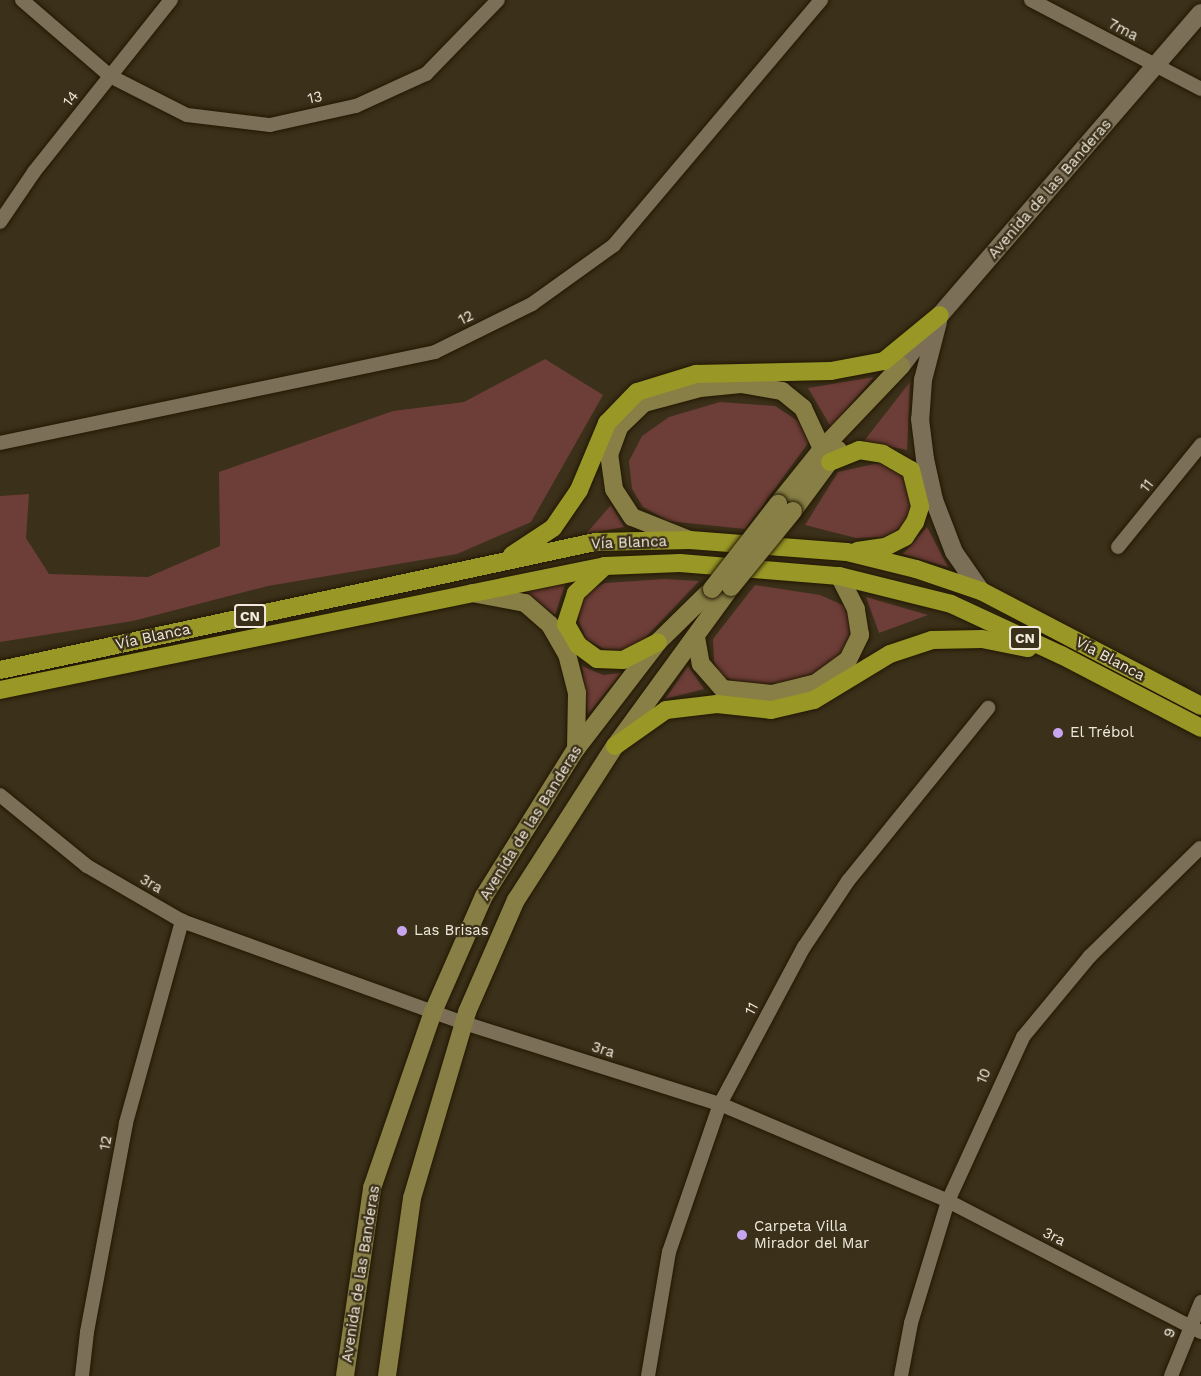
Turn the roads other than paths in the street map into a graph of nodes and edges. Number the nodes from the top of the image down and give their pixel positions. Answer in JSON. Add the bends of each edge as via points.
{"nodes":[{"id":1,"x":22,"y":0,"type":"edge"},
{"id":2,"x":171,"y":0,"type":"edge"},
{"id":3,"x":498,"y":0,"type":"edge"},
{"id":4,"x":821,"y":0,"type":"edge"},
{"id":5,"x":1031,"y":0,"type":"edge"},
{"id":6,"x":1201,"y":13,"type":"edge"},
{"id":7,"x":1157,"y":66,"type":"junction"},
{"id":8,"x":110,"y":76,"type":"junction"},
{"id":9,"x":1201,"y":89,"type":"edge"},
{"id":10,"x":0,"y":222,"type":"edge"},
{"id":11,"x":940,"y":315,"type":"junction"},
{"id":12,"x":901,"y":366,"type":"joint"},
{"id":13,"x":0,"y":443,"type":"edge"},
{"id":14,"x":1201,"y":445,"type":"edge"},
{"id":15,"x":826,"y":455,"type":"junction"},
{"id":16,"x":785,"y":508,"type":"junction"},
{"id":17,"x":690,"y":540,"type":"junction"},
{"id":18,"x":1118,"y":547,"type":"dead end"},
{"id":19,"x":847,"y":552,"type":"junction"},
{"id":20,"x":500,"y":562,"type":"junction"},
{"id":21,"x":605,"y":566,"type":"junction"},
{"id":22,"x":838,"y":576,"type":"junction"},
{"id":23,"x":981,"y":591,"type":"junction"},
{"id":24,"x":470,"y":593,"type":"junction"},
{"id":25,"x":696,"y":637,"type":"junction"},
{"id":26,"x":658,"y":642,"type":"junction"},
{"id":27,"x":1061,"y":655,"type":"junction"},
{"id":28,"x":0,"y":670,"type":"edge"},
{"id":29,"x":0,"y":690,"type":"edge"},
{"id":30,"x":1201,"y":706,"type":"edge"},
{"id":31,"x":988,"y":708,"type":"dead end"},
{"id":32,"x":1201,"y":728,"type":"edge"},
{"id":33,"x":615,"y":746,"type":"junction"},
{"id":34,"x":576,"y":749,"type":"junction"},
{"id":35,"x":1,"y":795,"type":"edge"},
{"id":36,"x":1200,"y":848,"type":"edge"},
{"id":37,"x":182,"y":921,"type":"junction"},
{"id":38,"x":433,"y":1012,"type":"junction"},
{"id":39,"x":464,"y":1023,"type":"junction"},
{"id":40,"x":720,"y":1104,"type":"junction"},
{"id":41,"x":948,"y":1201,"type":"junction"},
{"id":42,"x":1201,"y":1302,"type":"edge"},
{"id":43,"x":1196,"y":1330,"type":"edge"},
{"id":44,"x":82,"y":1376,"type":"edge"},
{"id":45,"x":345,"y":1376,"type":"edge"},
{"id":46,"x":387,"y":1376,"type":"edge"},
{"id":47,"x":648,"y":1376,"type":"edge"},
{"id":48,"x":901,"y":1376,"type":"edge"},
{"id":49,"x":1171,"y":1376,"type":"edge"}],
"edges":[{"from":1,"to":8,"type":"street","name":"13"},
{"from":2,"to":8,"type":"street","name":"14"},
{"from":3,"to":8,"type":"street","name":"13","via":[[426,74],[356,106],[270,125],[187,115]]},
{"from":4,"to":13,"type":"street","name":"12","via":[[614,245],[532,304],[435,352]]},
{"from":5,"to":7,"type":"street","name":"7ma"},
{"from":6,"to":7,"type":"street","name":"Avenida de las Banderas"},
{"from":7,"to":9,"type":"street","name":"7ma"},
{"from":7,"to":11,"type":"street","name":"Avenida de las Banderas"},
{"from":8,"to":10,"type":"street","name":"14","via":[[34,171]]},
{"from":11,"to":12,"type":"street","name":"Avenida de las Banderas"},
{"from":11,"to":20,"type":"highway","via":[[884,361],[831,371],[696,374],[637,392],[607,423],[579,490],[553,528]]},
{"from":11,"to":23,"type":"street","via":[[923,380],[920,419],[925,459],[934,500],[954,552]]},
{"from":12,"to":15,"type":"main road","name":"Avenida de las Banderas"},
{"from":14,"to":18,"type":"street","name":"11"},
{"from":15,"to":16,"type":"main road","name":"Avenida de las Banderas"},
{"from":15,"to":17,"type":"main road","via":[[803,408],[782,391],[741,384],[700,388],[644,403],[620,427],[609,455],[614,489],[632,517]]},
{"from":15,"to":19,"type":"highway","via":[[859,450],[883,454],[911,470],[920,507],[905,537],[885,547]]},
{"from":16,"to":25,"type":"main road","name":"Avenida de las Banderas","bridge":true},
{"from":16,"to":26,"type":"main road","name":"Avenida de las Banderas","bridge":true},
{"from":17,"to":19,"type":"highway","name":"Vía Blanca","number":"CN"},
{"from":17,"to":20,"type":"highway","name":"Vía Blanca","number":"CN","via":[[596,542]]},
{"from":19,"to":23,"type":"highway","name":"Vía Blanca","number":"CN"},
{"from":20,"to":28,"type":"highway","name":"Vía Blanca","number":"CN"},
{"from":21,"to":22,"type":"highway","name":"Vía Blanca","number":"CN","via":[[680,563]]},
{"from":21,"to":24,"type":"highway","name":"Vía Blanca","number":"CN"},
{"from":21,"to":26,"type":"highway","via":[[576,593],[566,624],[578,645],[597,659],[623,660]]},
{"from":22,"to":25,"type":"main road","via":[[856,609],[860,635],[848,660],[816,683],[772,694],[723,689],[701,664]]},
{"from":22,"to":27,"type":"highway","name":"Vía Blanca","number":"CN","via":[[951,604]]},
{"from":23,"to":30,"type":"highway","name":"Vía Blanca","number":"CN"},
{"from":24,"to":29,"type":"highway","name":"Vía Blanca","number":"CN"},
{"from":24,"to":34,"type":"main road","via":[[525,603],[550,625],[567,654],[577,693]]},
{"from":25,"to":33,"type":"main road","name":"Avenida de las Banderas"},
{"from":26,"to":34,"type":"main road","name":"Avenida de las Banderas"},
{"from":27,"to":32,"type":"highway","name":"Vía Blanca","number":"CN"},
{"from":27,"to":33,"type":"highway","via":[[982,639],[932,640],[890,654],[814,700],[771,710],[717,705],[666,710]]},
{"from":31,"to":40,"type":"street","name":"11","via":[[848,881],[804,947]]},
{"from":33,"to":39,"type":"main road","name":"Avenida de las Banderas","via":[[516,900]]},
{"from":34,"to":38,"type":"main road","name":"Avenida de las Banderas","via":[[484,896]]},
{"from":35,"to":37,"type":"street","name":"3ra","via":[[87,866]]},
{"from":36,"to":41,"type":"street","name":"10","via":[[1089,956],[1023,1036]]},
{"from":37,"to":38,"type":"street","name":"3ra"},
{"from":37,"to":44,"type":"street","name":"12","via":[[126,1124]]},
{"from":38,"to":39,"type":"street","name":"3ra"},
{"from":38,"to":45,"type":"main road","name":"Avenida de las Banderas","via":[[372,1188]]},
{"from":39,"to":40,"type":"street","name":"3ra"},
{"from":39,"to":46,"type":"main road","name":"Avenida de las Banderas","via":[[412,1198]]},
{"from":40,"to":41,"type":"street","name":"3ra"},
{"from":40,"to":47,"type":"street","name":"11","via":[[669,1252]]},
{"from":41,"to":43,"type":"street","name":"3ra"},
{"from":41,"to":48,"type":"street","name":"10","via":[[911,1323]]},
{"from":42,"to":43,"type":"street","name":"9"},
{"from":43,"to":49,"type":"street","name":"9"}]}
